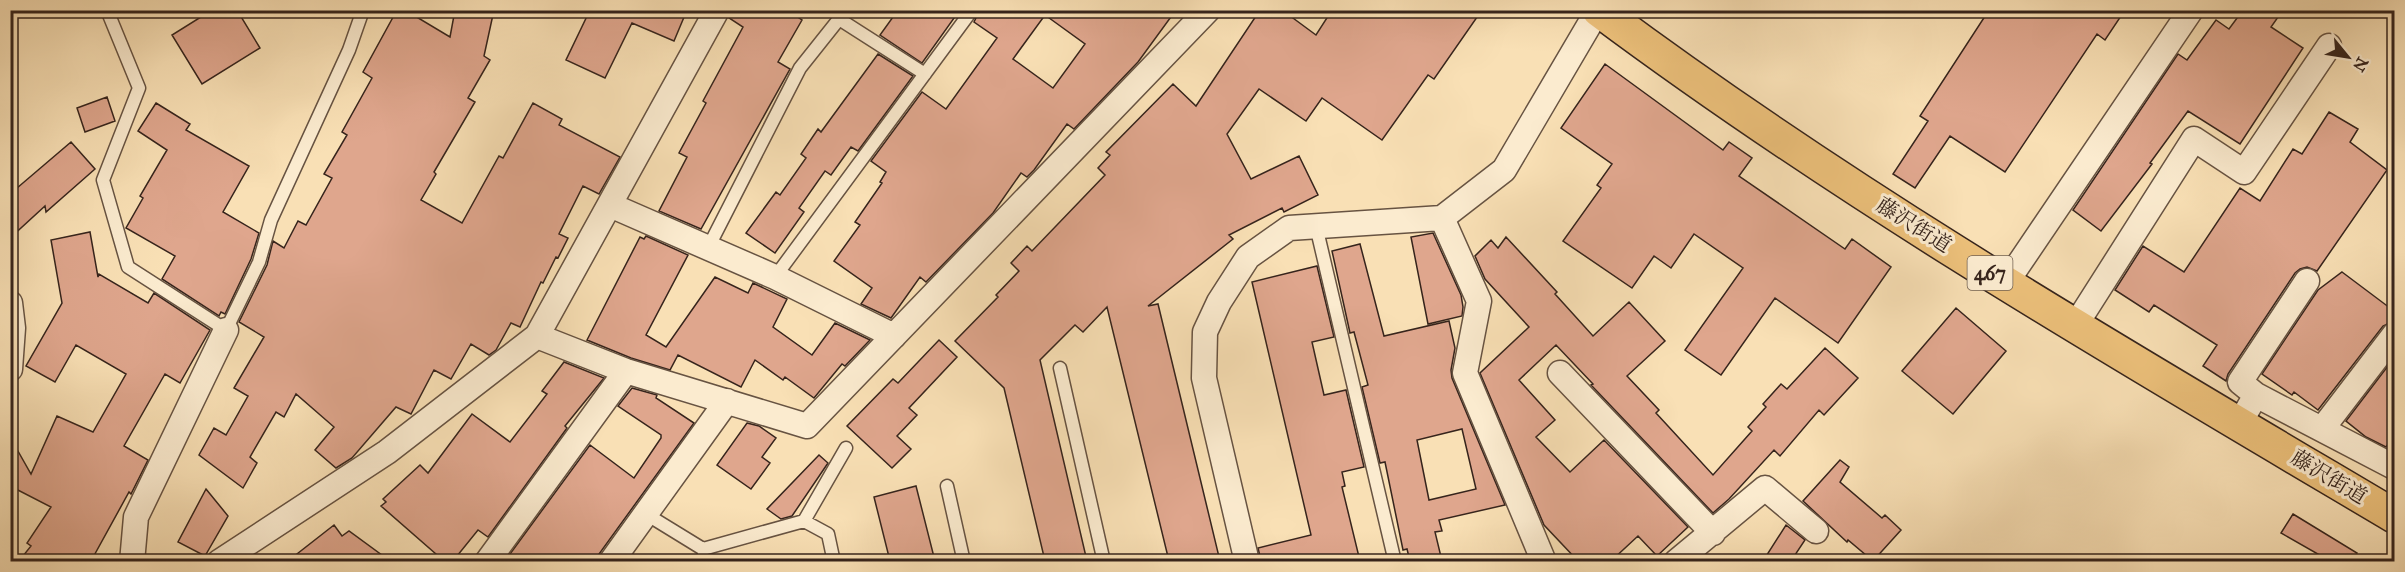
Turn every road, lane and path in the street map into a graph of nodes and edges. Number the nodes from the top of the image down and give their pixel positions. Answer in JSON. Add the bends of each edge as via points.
{"nodes":[{"id":1,"x":107,"y":10,"type":"edge"},
{"id":2,"x":363,"y":10,"type":"edge"},
{"id":3,"x":717,"y":10,"type":"edge"},
{"id":4,"x":972,"y":10,"type":"edge"},
{"id":5,"x":1208,"y":10,"type":"edge"},
{"id":6,"x":1598,"y":10,"type":"edge"},
{"id":7,"x":2191,"y":10,"type":"edge"},
{"id":8,"x":2329,"y":46,"type":"dead end"},
{"id":9,"x":925,"y":74,"type":"junction"},
{"id":10,"x":610,"y":205,"type":"junction"},
{"id":11,"x":1442,"y":218,"type":"junction"},
{"id":12,"x":1316,"y":226,"type":"junction"},
{"id":13,"x":708,"y":248,"type":"junction"},
{"id":14,"x":775,"y":277,"type":"junction"},
{"id":15,"x":2307,"y":281,"type":"dead end"},
{"id":16,"x":2006,"y":283,"type":"junction"},
{"id":17,"x":10,"y":303,"type":"edge"},
{"id":18,"x":2075,"y":326,"type":"junction"},
{"id":19,"x":226,"y":330,"type":"junction"},
{"id":20,"x":2394,"y":335,"type":"edge"},
{"id":21,"x":537,"y":336,"type":"junction"},
{"id":22,"x":894,"y":336,"type":"junction"},
{"id":23,"x":1060,"y":368,"type":"dead end"},
{"id":24,"x":10,"y":369,"type":"edge"},
{"id":25,"x":626,"y":371,"type":"junction"},
{"id":26,"x":1560,"y":373,"type":"dead end"},
{"id":27,"x":2256,"y":395,"type":"junction"},
{"id":28,"x":727,"y":401,"type":"junction"},
{"id":29,"x":2240,"y":424,"type":"junction"},
{"id":30,"x":2322,"y":429,"type":"junction"},
{"id":31,"x":846,"y":448,"type":"dead end"},
{"id":32,"x":2394,"y":466,"type":"edge"},
{"id":33,"x":947,"y":486,"type":"dead end"},
{"id":34,"x":646,"y":514,"type":"junction"},
{"id":35,"x":2394,"y":516,"type":"edge"},
{"id":36,"x":804,"y":521,"type":"junction"},
{"id":37,"x":1816,"y":531,"type":"dead end"},
{"id":38,"x":1713,"y":533,"type":"junction"},
{"id":39,"x":704,"y":555,"type":"edge"},
{"id":40,"x":132,"y":561,"type":"edge"},
{"id":41,"x":219,"y":561,"type":"edge"},
{"id":42,"x":487,"y":561,"type":"edge"},
{"id":43,"x":611,"y":561,"type":"edge"},
{"id":44,"x":834,"y":561,"type":"edge"},
{"id":45,"x":964,"y":561,"type":"edge"},
{"id":46,"x":1104,"y":561,"type":"edge"},
{"id":47,"x":1247,"y":561,"type":"edge"},
{"id":48,"x":1395,"y":561,"type":"edge"},
{"id":49,"x":1544,"y":561,"type":"edge"},
{"id":50,"x":1676,"y":561,"type":"edge"}],
"edges":[{"from":1,"to":19,"type":"lane","via":[[139,88],[103,180],[128,267]]},
{"from":2,"to":19,"type":"lane","via":[[349,50],[271,220],[259,262]]},
{"from":3,"to":10,"type":"street"},
{"from":4,"to":9,"type":"lane"},
{"from":5,"to":22,"type":"street"},
{"from":6,"to":11,"type":"street","via":[[1504,170]]},
{"from":6,"to":16,"type":"highway","name":"藤沢街道","number":"467","via":[[1856,189]]},
{"from":7,"to":16,"type":"street"},
{"from":8,"to":18,"type":"street","via":[[2244,172],[2194,139]]},
{"from":9,"to":13,"type":"lane","via":[[839,19],[800,68]]},
{"from":9,"to":14,"type":"lane"},
{"from":10,"to":13,"type":"street"},
{"from":10,"to":21,"type":"street"},
{"from":11,"to":12,"type":"street"},
{"from":11,"to":49,"type":"street","via":[[1479,301],[1465,373]]},
{"from":12,"to":47,"type":"street","via":[[1289,228],[1248,257],[1205,332],[1204,378]]},
{"from":12,"to":48,"type":"lane"},
{"from":13,"to":14,"type":"street"},
{"from":14,"to":22,"type":"street"},
{"from":15,"to":27,"type":"street","via":[[2240,382]]},
{"from":16,"to":18,"type":"highway","name":"藤沢街道","number":"467"},
{"from":17,"to":24,"type":"street","via":[[14,328]]},
{"from":18,"to":29,"type":"highway","name":"藤沢街道","number":"467"},
{"from":19,"to":40,"type":"street","via":[[136,517]]},
{"from":20,"to":30,"type":"street"},
{"from":21,"to":25,"type":"street"},
{"from":21,"to":41,"type":"street","via":[[387,452]]},
{"from":22,"to":28,"type":"street","via":[[807,426]]},
{"from":23,"to":46,"type":"lane"},
{"from":25,"to":28,"type":"street"},
{"from":25,"to":42,"type":"street"},
{"from":26,"to":38,"type":"street"},
{"from":27,"to":29,"type":"street"},
{"from":27,"to":30,"type":"street"},
{"from":28,"to":34,"type":"street"},
{"from":29,"to":35,"type":"highway","name":"藤沢街道","number":"467"},
{"from":30,"to":32,"type":"street"},
{"from":31,"to":36,"type":"lane"},
{"from":33,"to":45,"type":"lane"},
{"from":34,"to":39,"type":"lane"},
{"from":34,"to":43,"type":"street"},
{"from":36,"to":39,"type":"lane"},
{"from":36,"to":44,"type":"lane","via":[[828,534]]},
{"from":37,"to":38,"type":"street","via":[[1765,488]]},
{"from":38,"to":50,"type":"street"}]}
